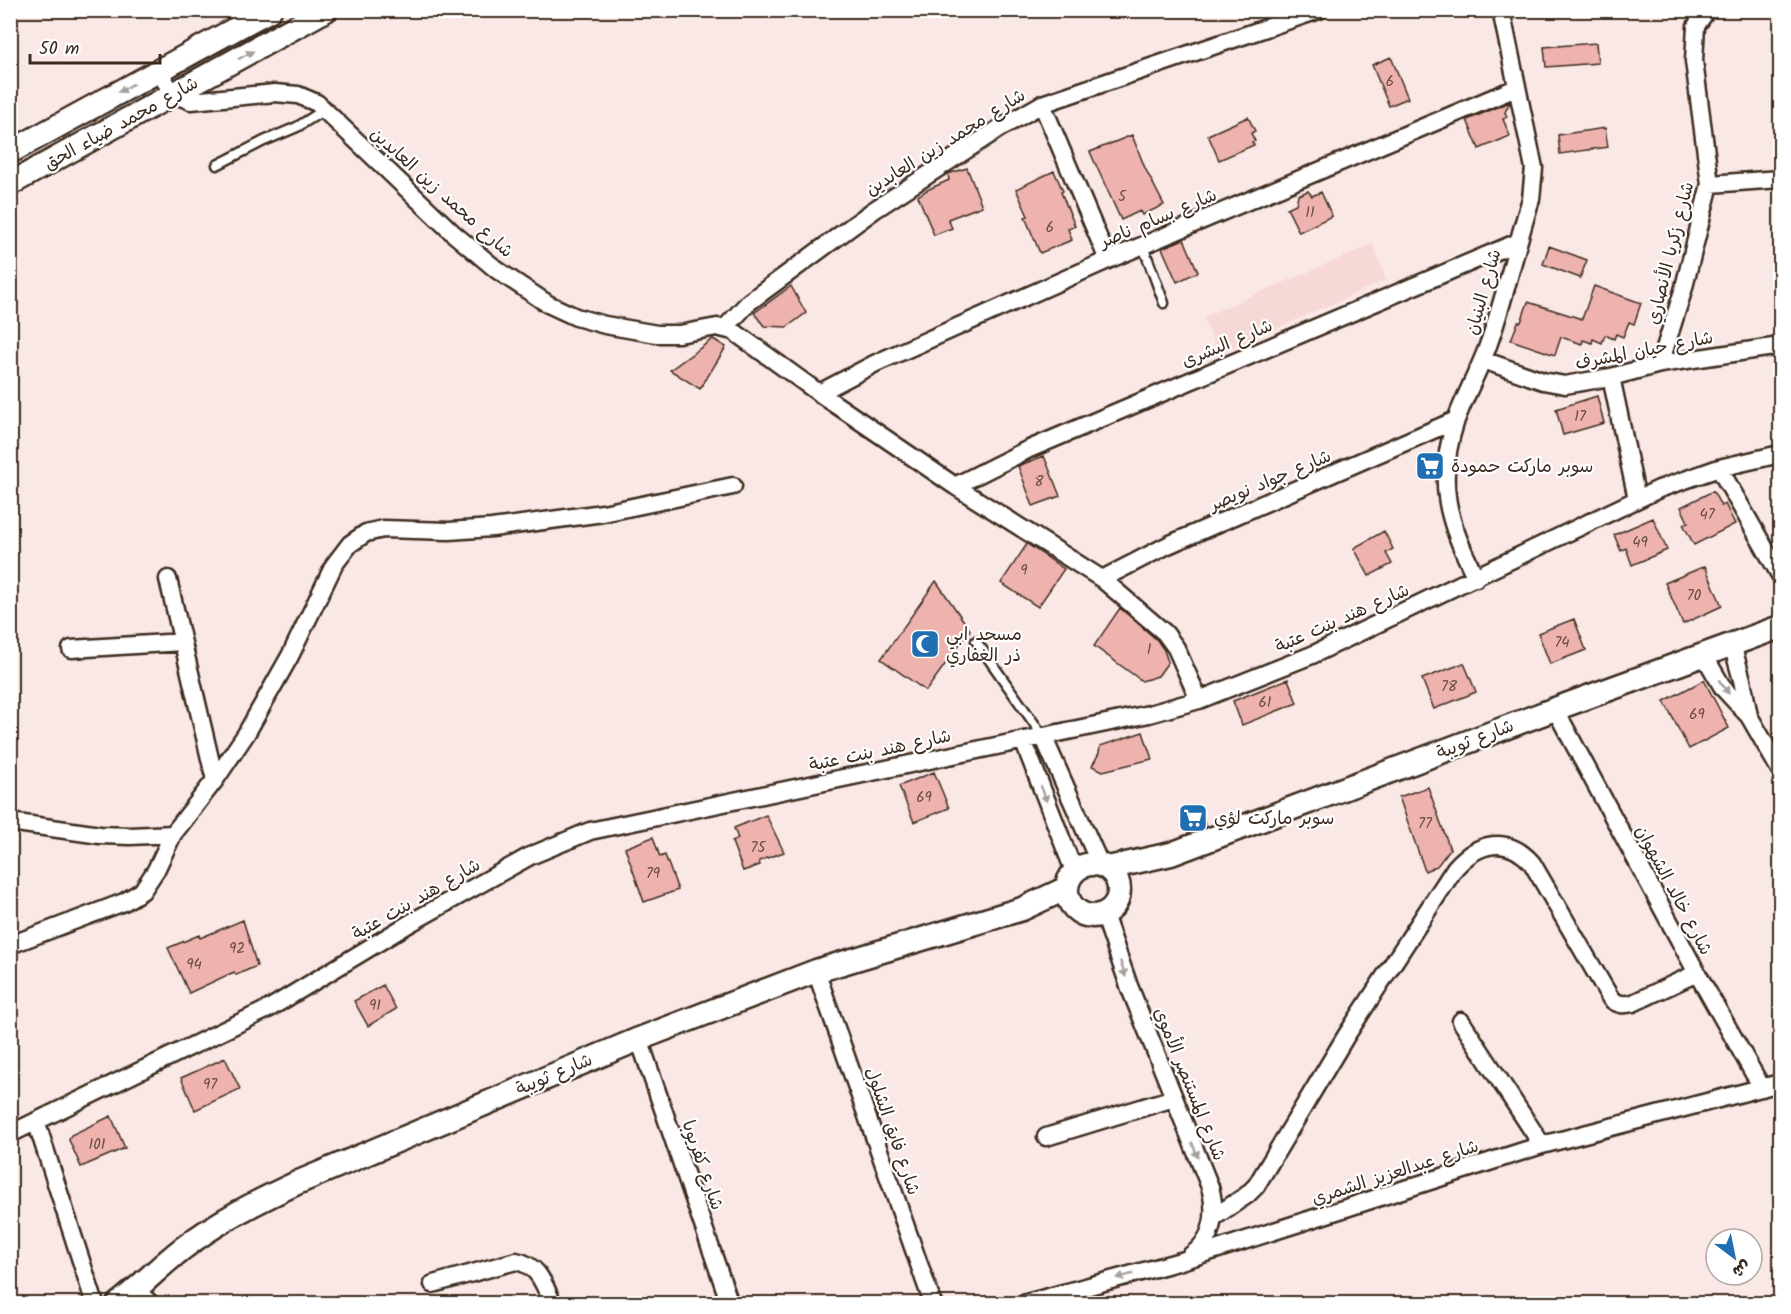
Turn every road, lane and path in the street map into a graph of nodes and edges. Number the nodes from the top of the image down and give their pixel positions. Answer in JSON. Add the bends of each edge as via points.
{"nodes":[{"id":1,"x":270,"y":10,"type":"edge"},
{"id":2,"x":326,"y":10,"type":"edge"},
{"id":3,"x":1319,"y":10,"type":"edge"},
{"id":4,"x":1501,"y":10,"type":"edge"},
{"id":5,"x":1707,"y":10,"type":"edge"},
{"id":6,"x":158,"y":70,"type":"junction"},
{"id":7,"x":1516,"y":88,"type":"junction"},
{"id":8,"x":173,"y":94,"type":"junction"},
{"id":9,"x":1042,"y":104,"type":"junction"},
{"id":10,"x":325,"y":110,"type":"junction"},
{"id":11,"x":15,"y":150,"type":"edge"},
{"id":12,"x":217,"y":165,"type":"dead end"},
{"id":13,"x":32,"y":172,"type":"junction"},
{"id":14,"x":1780,"y":179,"type":"edge"},
{"id":15,"x":10,"y":184,"type":"edge"},
{"id":16,"x":1710,"y":184,"type":"junction"},
{"id":17,"x":1518,"y":242,"type":"junction"},
{"id":18,"x":1143,"y":246,"type":"junction"},
{"id":19,"x":1108,"y":260,"type":"junction"},
{"id":20,"x":1164,"y":303,"type":"dead end"},
{"id":21,"x":725,"y":328,"type":"junction"},
{"id":22,"x":1780,"y":346,"type":"edge"},
{"id":23,"x":1483,"y":360,"type":"junction"},
{"id":24,"x":1660,"y":364,"type":"junction"},
{"id":25,"x":1611,"y":377,"type":"junction"},
{"id":26,"x":819,"y":393,"type":"junction"},
{"id":27,"x":1456,"y":420,"type":"junction"},
{"id":28,"x":1780,"y":454,"type":"edge"},
{"id":29,"x":1719,"y":468,"type":"junction"},
{"id":30,"x":734,"y":486,"type":"dead end"},
{"id":31,"x":955,"y":486,"type":"junction"},
{"id":32,"x":1637,"y":499,"type":"junction"},
{"id":33,"x":1780,"y":575,"type":"edge"},
{"id":34,"x":1476,"y":578,"type":"junction"},
{"id":35,"x":168,"y":579,"type":"dead end"},
{"id":36,"x":1102,"y":579,"type":"junction"},
{"id":37,"x":1780,"y":627,"type":"edge"},
{"id":38,"x":976,"y":641,"type":"dead end"},
{"id":39,"x":183,"y":642,"type":"junction"},
{"id":40,"x":1732,"y":644,"type":"junction"},
{"id":41,"x":71,"y":649,"type":"dead end"},
{"id":42,"x":1704,"y":655,"type":"junction"},
{"id":43,"x":1199,"y":700,"type":"junction"},
{"id":44,"x":1555,"y":709,"type":"junction"},
{"id":45,"x":1749,"y":716,"type":"junction"},
{"id":46,"x":1043,"y":736,"type":"junction"},
{"id":47,"x":1023,"y":740,"type":"junction"},
{"id":48,"x":1780,"y":770,"type":"edge"},
{"id":49,"x":215,"y":780,"type":"junction"},
{"id":50,"x":10,"y":822,"type":"edge"},
{"id":51,"x":173,"y":834,"type":"junction"},
{"id":52,"x":1171,"y":854,"type":"junction"},
{"id":53,"x":1104,"y":866,"type":"junction"},
{"id":54,"x":1071,"y":880,"type":"junction"},
{"id":55,"x":1119,"y":892,"type":"junction"},
{"id":56,"x":1022,"y":909,"type":"junction"},
{"id":57,"x":1078,"y":911,"type":"junction"},
{"id":58,"x":1104,"y":914,"type":"junction"},
{"id":59,"x":10,"y":945,"type":"edge"},
{"id":60,"x":816,"y":971,"type":"junction"},
{"id":61,"x":1697,"y":973,"type":"junction"},
{"id":62,"x":1461,"y":1021,"type":"dead end"},
{"id":63,"x":639,"y":1039,"type":"junction"},
{"id":64,"x":1780,"y":1083,"type":"edge"},
{"id":65,"x":1762,"y":1088,"type":"junction"},
{"id":66,"x":1174,"y":1098,"type":"junction"},
{"id":67,"x":36,"y":1121,"type":"junction"},
{"id":68,"x":10,"y":1134,"type":"edge"},
{"id":69,"x":1046,"y":1137,"type":"dead end"},
{"id":70,"x":1542,"y":1145,"type":"junction"},
{"id":71,"x":1214,"y":1217,"type":"junction"},
{"id":72,"x":1181,"y":1261,"type":"junction"},
{"id":73,"x":433,"y":1284,"type":"dead end"},
{"id":74,"x":135,"y":1299,"type":"edge"},
{"id":75,"x":95,"y":1304,"type":"edge"},
{"id":76,"x":553,"y":1304,"type":"edge"},
{"id":77,"x":730,"y":1304,"type":"edge"},
{"id":78,"x":933,"y":1304,"type":"edge"},
{"id":79,"x":1023,"y":1304,"type":"edge"}],
"edges":[{"from":1,"to":6,"type":"street","name":"شارع محمد ضياء الحق"},
{"from":8,"to":2,"type":"street","name":"شارع محمد ضياء الحق","one_way":true},
{"from":3,"to":9,"type":"street","name":"شارع محمد زين العابدين"},
{"from":4,"to":7,"type":"street","name":"شارع البنيان"},
{"from":5,"to":16,"type":"street","name":"شارع زكريا الأنصاري","via":[[1696,26],[1694,61]]},
{"from":6,"to":8,"type":"street"},
{"from":6,"to":11,"type":"street","name":"شارع محمد ضياء الحق","one_way":true},
{"from":7,"to":17,"type":"street","name":"شارع البنيان","via":[[1534,168],[1532,199]]},
{"from":7,"to":18,"type":"street","name":"شارع بسام ناصر"},
{"from":8,"to":10,"type":"street","name":"شارع محمد زين العابدين","via":[[201,102],[287,94],[307,98]]},
{"from":8,"to":13,"type":"street","name":"شارع محمد ضياء الحق"},
{"from":9,"to":19,"type":"street"},
{"from":9,"to":21,"type":"street","name":"شارع محمد زين العابدين","via":[[874,210],[749,302]]},
{"from":10,"to":12,"type":"lane"},
{"from":10,"to":21,"type":"street","name":"شارع محمد زين العابدين","via":[[454,234],[497,270],[548,304],[605,325],[657,334]]},
{"from":11,"to":13,"type":"street"},
{"from":13,"to":15,"type":"street","name":"شارع محمد ضياء الحق"},
{"from":14,"to":16,"type":"street"},
{"from":16,"to":24,"type":"street","name":"شارع زكريا الأنصاري"},
{"from":17,"to":23,"type":"street","name":"شارع البنيان"},
{"from":17,"to":31,"type":"street","name":"شارع البشرى","via":[[1036,445]]},
{"from":18,"to":19,"type":"street","name":"شارع بسام ناصر"},
{"from":18,"to":20,"type":"lane"},
{"from":19,"to":26,"type":"street","name":"شارع بسام ناصر","via":[[868,367]]},
{"from":21,"to":26,"type":"street"},
{"from":22,"to":24,"type":"street","name":"شارع حيان المشرف"},
{"from":23,"to":25,"type":"street","name":"شارع حيان المشرف","via":[[1554,384]]},
{"from":23,"to":27,"type":"street","name":"شارع البنيان"},
{"from":24,"to":25,"type":"street","name":"شارع حيان المشرف"},
{"from":25,"to":32,"type":"street"},
{"from":26,"to":31,"type":"street"},
{"from":27,"to":34,"type":"street","name":"شارع البنيان","via":[[1445,473],[1446,497],[1451,521]]},
{"from":27,"to":36,"type":"street","name":"شارع جواد نويصر","via":[[1168,545]]},
{"from":28,"to":29,"type":"street","name":"شارع هند بنت عتبة"},
{"from":29,"to":32,"type":"street","name":"شارع هند بنت عتبة"},
{"from":29,"to":33,"type":"street"},
{"from":30,"to":49,"type":"street","via":[[592,515],[449,531],[383,529],[366,533],[350,543],[334,565],[265,703]]},
{"from":31,"to":36,"type":"street"},
{"from":32,"to":34,"type":"street","name":"شارع هند بنت عتبة"},
{"from":34,"to":43,"type":"street","name":"شارع هند بنت عتبة","via":[[1318,652]]},
{"from":35,"to":39,"type":"street"},
{"from":36,"to":43,"type":"street","via":[[1170,639]]},
{"from":37,"to":40,"type":"street","name":"شارع ثويبة"},
{"from":38,"to":46,"type":"lane"},
{"from":39,"to":41,"type":"street"},
{"from":39,"to":49,"type":"street"},
{"from":40,"to":42,"type":"street","name":"شارع ثويبة"},
{"from":40,"to":45,"type":"street"},
{"from":42,"to":44,"type":"street","name":"شارع ثويبة"},
{"from":42,"to":45,"type":"street","one_way":true,"via":[[1723,688]]},
{"from":43,"to":46,"type":"street","name":"شارع هند بنت عتبة"},
{"from":44,"to":52,"type":"street","name":"شارع ثويبة"},
{"from":44,"to":61,"type":"street","name":"شارع خالد الشهوان"},
{"from":45,"to":48,"type":"street"},
{"from":46,"to":47,"type":"street","name":"شارع هند بنت عتبة"},
{"from":46,"to":53,"type":"street"},
{"from":47,"to":54,"type":"street","one_way":true},
{"from":47,"to":67,"type":"street","name":"شارع هند بنت عتبة","via":[[590,831],[520,862],[270,1008]]},
{"from":49,"to":51,"type":"street"},
{"from":50,"to":51,"type":"street","via":[[100,835]]},
{"from":51,"to":59,"type":"street","via":[[142,891],[124,902]]},
{"from":52,"to":53,"type":"street","name":"شارع ثويبة"},
{"from":52,"to":55,"type":"street","name":"شارع ثويبة"},
{"from":53,"to":54,"type":"street","via":[[1082,866]]},
{"from":53,"to":55,"type":"street","via":[[1115,874]]},
{"from":54,"to":56,"type":"street","name":"شارع ثويبة"},
{"from":54,"to":57,"type":"street","via":[[1068,897]]},
{"from":55,"to":58,"type":"street","via":[[1112,908]]},
{"from":56,"to":57,"type":"street","name":"شارع ثويبة"},
{"from":56,"to":60,"type":"street","name":"شارع ثويبة"},
{"from":57,"to":58,"type":"street","via":[[1086,915]]},
{"from":58,"to":66,"type":"street","name":"شارع المستنصر الأموي","one_way":true},
{"from":60,"to":63,"type":"street","name":"شارع ثويبة"},
{"from":60,"to":78,"type":"street","name":"شارع فايق الشلول"},
{"from":61,"to":65,"type":"street","name":"شارع خالد الشهوان"},
{"from":61,"to":71,"type":"street","via":[[1633,1003],[1616,1004],[1532,863],[1517,849],[1498,844],[1473,852],[1455,868],[1346,1036],[1256,1186]]},
{"from":62,"to":70,"type":"street"},
{"from":63,"to":74,"type":"street","name":"شارع ثويبة","via":[[261,1199],[182,1249]]},
{"from":63,"to":77,"type":"street","name":"شارع كفريوبا"},
{"from":64,"to":65,"type":"street","name":"شارع عبدالعزيز الشمري"},
{"from":65,"to":70,"type":"street","name":"شارع عبدالعزيز الشمري"},
{"from":66,"to":69,"type":"street"},
{"from":66,"to":71,"type":"street","name":"شارع المستنصر الأموي","one_way":true,"via":[[1210,1187]]},
{"from":67,"to":68,"type":"street","name":"شارع هند بنت عتبة"},
{"from":67,"to":75,"type":"street"},
{"from":70,"to":72,"type":"street","name":"شارع عبدالعزيز الشمري"},
{"from":71,"to":72,"type":"street","via":[[1197,1251]]},
{"from":72,"to":79,"type":"street","name":"شارع عبدالعزيز الشمري","one_way":true},
{"from":73,"to":76,"type":"street","via":[[516,1261],[533,1268]]}]}
